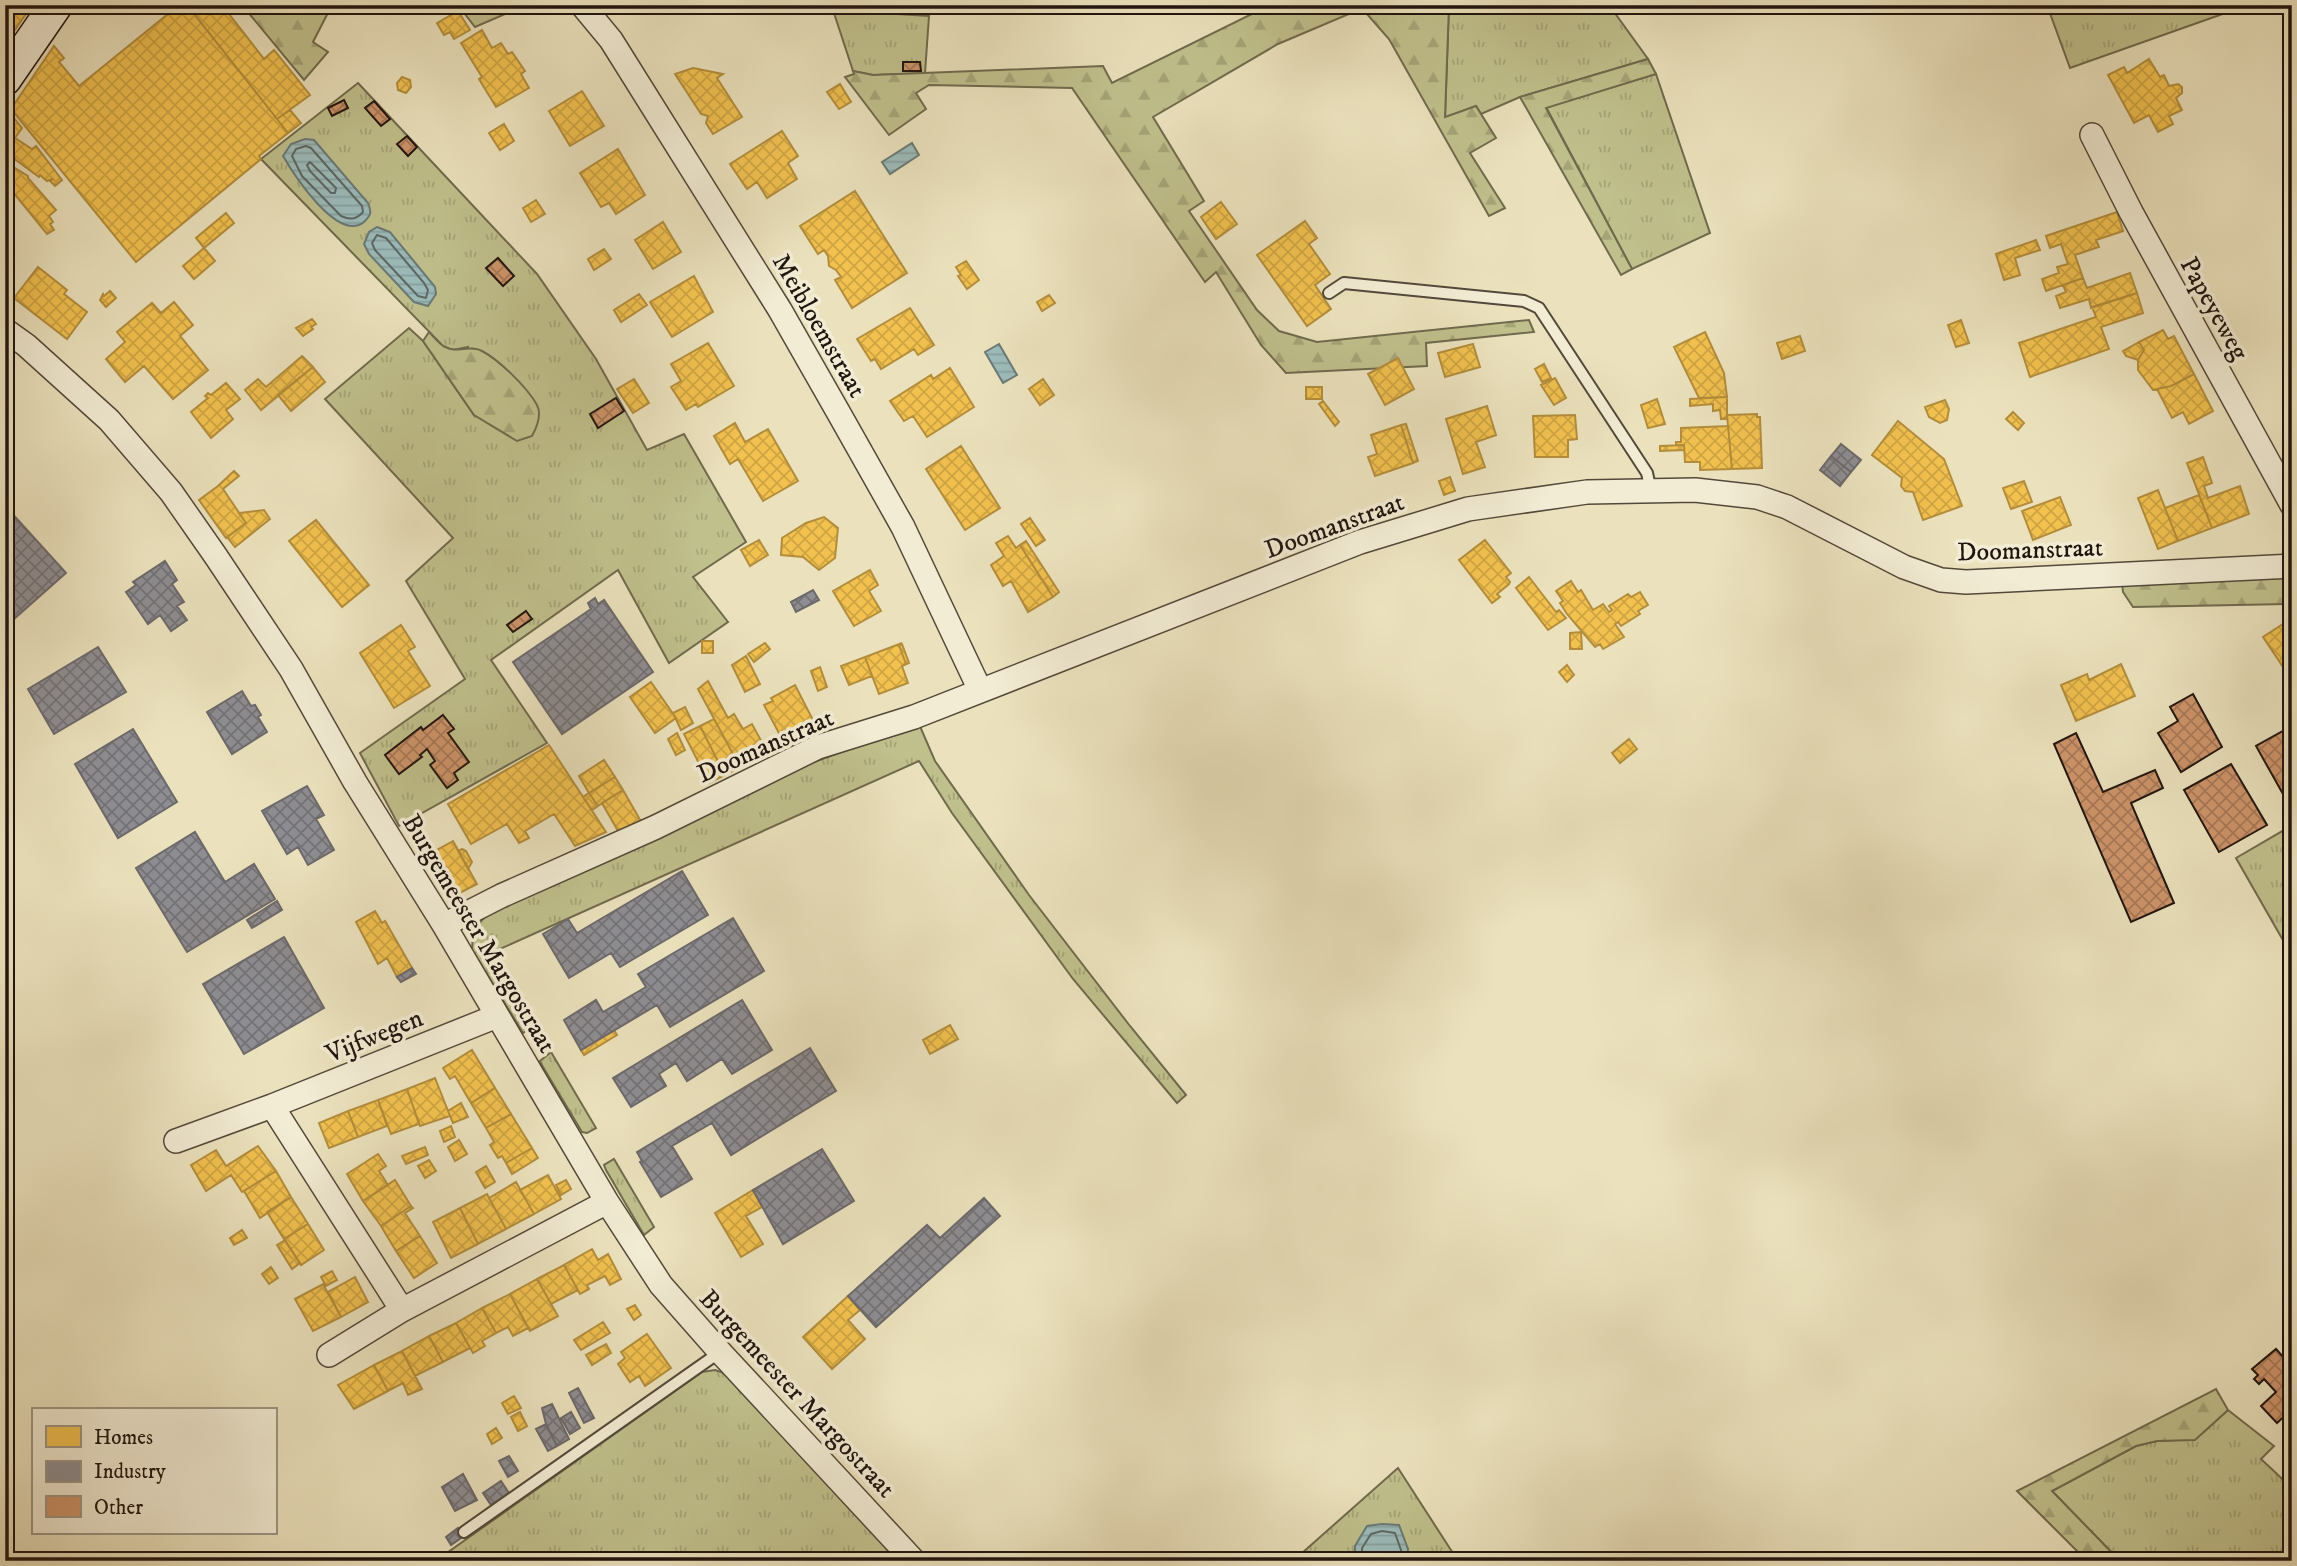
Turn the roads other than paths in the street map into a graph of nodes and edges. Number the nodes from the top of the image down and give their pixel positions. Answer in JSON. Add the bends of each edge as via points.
{"nodes":[{"id":1,"x":56,"y":5,"type":"edge"},
{"id":2,"x":582,"y":5,"type":"edge"},
{"id":3,"x":5,"y":79,"type":"edge"},
{"id":4,"x":2092,"y":135,"type":"dead end"},
{"id":5,"x":1329,"y":293,"type":"dead end"},
{"id":6,"x":5,"y":330,"type":"edge"},
{"id":7,"x":1651,"y":491,"type":"junction"},
{"id":8,"x":2292,"y":505,"type":"edge"},
{"id":9,"x":2292,"y":566,"type":"edge"},
{"id":10,"x":980,"y":690,"type":"junction"},
{"id":11,"x":444,"y":925,"type":"junction"},
{"id":12,"x":497,"y":1016,"type":"junction"},
{"id":13,"x":272,"y":1106,"type":"junction"},
{"id":14,"x":176,"y":1141,"type":"dead end"},
{"id":15,"x":607,"y":1202,"type":"junction"},
{"id":16,"x":402,"y":1310,"type":"junction"},
{"id":17,"x":720,"y":1352,"type":"junction"},
{"id":18,"x":329,"y":1355,"type":"dead end"},
{"id":19,"x":464,"y":1532,"type":"dead end"},
{"id":20,"x":914,"y":1561,"type":"edge"}],
"edges":[{"from":1,"to":3,"type":"street"},
{"from":2,"to":10,"type":"street","name":"Meibloemstraat","via":[[611,40],[780,310],[903,527]]},
{"from":4,"to":8,"type":"street","name":"Papeyeweg"},
{"from":5,"to":7,"type":"lane","via":[[1344,283],[1524,301],[1539,308],[1647,472]]},
{"from":6,"to":11,"type":"street","name":"Burgemeester Margostraat","via":[[109,420],[171,492],[291,669]]},
{"from":7,"to":9,"type":"street","name":"Doomanstraat","via":[[1757,497],[1941,580]]},
{"from":7,"to":10,"type":"street","name":"Doomanstraat","via":[[1587,492],[1468,509],[1419,523]]},
{"from":10,"to":11,"type":"street","name":"Doomanstraat","via":[[914,717],[818,747]]},
{"from":11,"to":12,"type":"street","name":"Burgemeester Margostraat"},
{"from":12,"to":13,"type":"street","name":"Vijfwegen"},
{"from":12,"to":15,"type":"street","name":"Burgemeester Margostraat"},
{"from":13,"to":14,"type":"street","name":"Vijfwegen"},
{"from":13,"to":16,"type":"street"},
{"from":15,"to":16,"type":"street"},
{"from":15,"to":17,"type":"street","name":"Burgemeester Margostraat","via":[[661,1285]]},
{"from":16,"to":18,"type":"street"},
{"from":17,"to":19,"type":"lane"},
{"from":17,"to":20,"type":"street","name":"Burgemeester Margostraat"}]}
